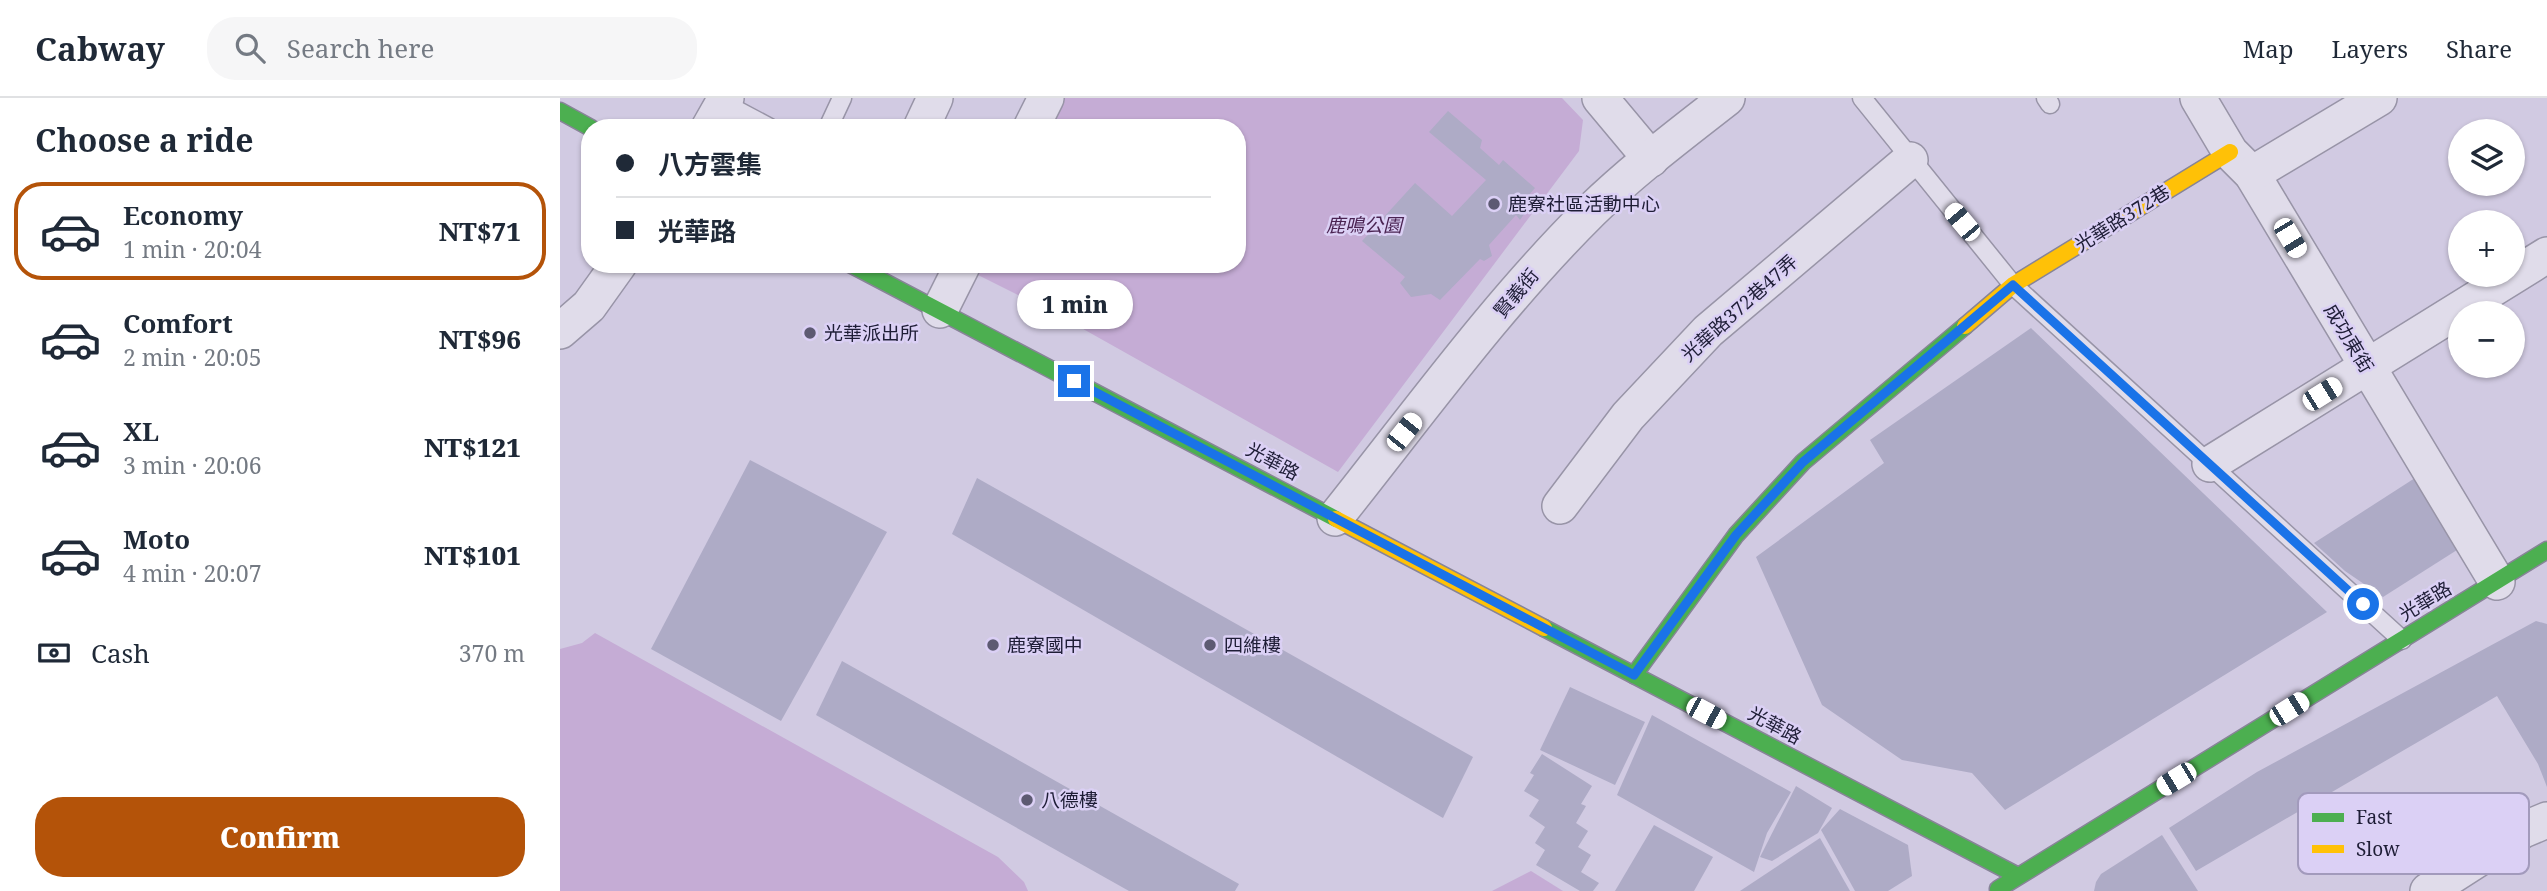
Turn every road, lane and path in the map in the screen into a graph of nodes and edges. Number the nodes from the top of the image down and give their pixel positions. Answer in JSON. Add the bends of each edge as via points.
{"nodes":[{"id":1,"x":842,"y":98,"type":"edge"},
{"id":2,"x":935,"y":98,"type":"edge"},
{"id":3,"x":1046,"y":98,"type":"edge"},
{"id":4,"x":1601,"y":98,"type":"edge"},
{"id":5,"x":1727,"y":98,"type":"edge"},
{"id":6,"x":1862,"y":98,"type":"edge"},
{"id":7,"x":2197,"y":98,"type":"edge"},
{"id":8,"x":2379,"y":98,"type":"edge"},
{"id":9,"x":719,"y":110,"type":"edge"},
{"id":10,"x":560,"y":111,"type":"edge"},
{"id":11,"x":744,"y":119,"type":"edge"},
{"id":12,"x":832,"y":119,"type":"edge"},
{"id":13,"x":925,"y":119,"type":"edge"},
{"id":14,"x":1036,"y":119,"type":"edge"},
{"id":15,"x":581,"y":123,"type":"edge"},
{"id":16,"x":1651,"y":159,"type":"junction"},
{"id":17,"x":1910,"y":160,"type":"junction"},
{"id":18,"x":2241,"y":163,"type":"junction"},
{"id":19,"x":2547,"y":255,"type":"edge"},
{"id":20,"x":613,"y":273,"type":"edge"},
{"id":21,"x":868,"y":273,"type":"edge"},
{"id":22,"x":958,"y":273,"type":"edge"},
{"id":23,"x":2013,"y":285,"type":"junction"},
{"id":24,"x":940,"y":310,"type":"junction"},
{"id":25,"x":560,"y":331,"type":"edge"},
{"id":26,"x":2366,"y":367,"type":"junction"},
{"id":27,"x":2210,"y":464,"type":"junction"},
{"id":28,"x":1559,"y":506,"type":"dead end"},
{"id":29,"x":1335,"y":518,"type":"junction"},
{"id":30,"x":2547,"y":550,"type":"edge"},
{"id":31,"x":2497,"y":582,"type":"junction"},
{"id":32,"x":2402,"y":640,"type":"junction"},
{"id":33,"x":1634,"y":675,"type":"junction"},
{"id":34,"x":2547,"y":820,"type":"edge"},
{"id":35,"x":2529,"y":828,"type":"edge"},
{"id":36,"x":2455,"y":874,"type":"edge"},
{"id":37,"x":2017,"y":886,"type":"edge"},
{"id":38,"x":2428,"y":891,"type":"edge"}],
"edges":[{"from":1,"to":12,"type":"lane"},
{"from":2,"to":13,"type":"street"},
{"from":3,"to":14,"type":"street"},
{"from":4,"to":16,"type":"street"},
{"from":5,"to":16,"type":"street","name":"賢義街"},
{"from":6,"to":17,"type":"lane"},
{"from":7,"to":18,"type":"street","name":"成功東街"},
{"from":8,"to":18,"type":"street"},
{"from":9,"to":11,"type":"lane"},
{"from":10,"to":15,"type":"street"},
{"from":16,"to":29,"type":"street","name":"賢義街","via":[[1592,209],[1524,281]]},
{"from":17,"to":23,"type":"lane"},
{"from":17,"to":28,"type":"street","name":"光華路372巷47弄","via":[[1708,331],[1628,416]]},
{"from":18,"to":23,"type":"street","name":"光華路372巷"},
{"from":18,"to":26,"type":"street","name":"成功東街"},
{"from":19,"to":26,"type":"street"},
{"from":20,"to":25,"type":"street","via":[[589,306]]},
{"from":21,"to":24,"type":"street","name":"光華路"},
{"from":22,"to":24,"type":"street"},
{"from":23,"to":27,"type":"lane"},
{"from":23,"to":33,"type":"street","name":"光華路372巷","via":[[1803,462],[1736,535]]},
{"from":24,"to":29,"type":"street","name":"光華路"},
{"from":26,"to":27,"type":"street"},
{"from":26,"to":31,"type":"street","name":"成功東街"},
{"from":27,"to":32,"type":"lane"},
{"from":29,"to":33,"type":"street","name":"光華路"},
{"from":30,"to":31,"type":"street","name":"光華路"},
{"from":31,"to":32,"type":"street","name":"光華路"},
{"from":32,"to":37,"type":"street","name":"光華路"},
{"from":33,"to":37,"type":"street","name":"光華路"},
{"from":34,"to":35,"type":"street"},
{"from":36,"to":38,"type":"street"}]}
